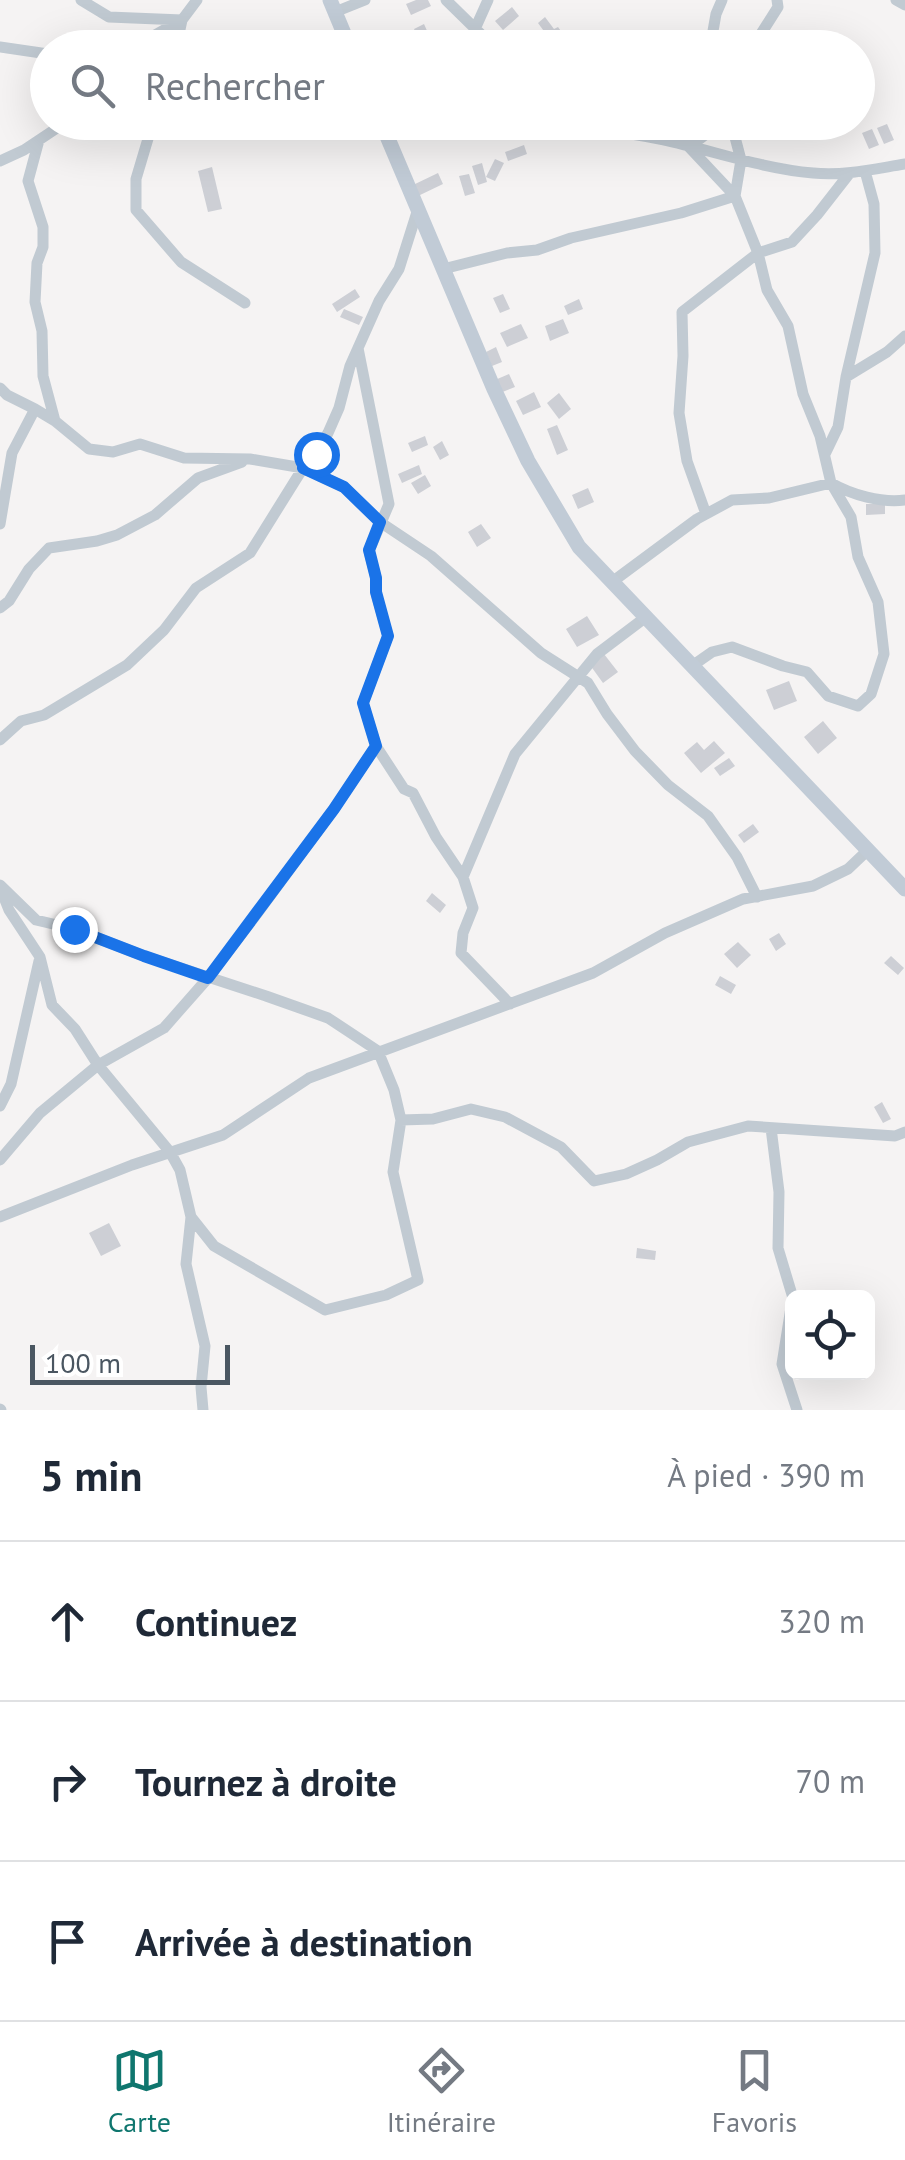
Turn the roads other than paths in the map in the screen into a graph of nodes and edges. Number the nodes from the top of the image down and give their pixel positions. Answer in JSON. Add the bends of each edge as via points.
{"nodes":[{"id":1,"x":80,"y":0,"type":"edge"},
{"id":2,"x":197,"y":0,"type":"edge"},
{"id":3,"x":365,"y":0,"type":"edge"},
{"id":4,"x":446,"y":0,"type":"edge"},
{"id":5,"x":488,"y":0,"type":"edge"},
{"id":6,"x":722,"y":0,"type":"edge"},
{"id":7,"x":777,"y":0,"type":"edge"},
{"id":8,"x":896,"y":0,"type":"edge"},
{"id":9,"x":333,"y":6,"type":"edge"},
{"id":10,"x":905,"y":6,"type":"edge"},
{"id":11,"x":182,"y":20,"type":"junction"},
{"id":12,"x":474,"y":29,"type":"joint"},
{"id":13,"x":164,"y":30,"type":"edge"},
{"id":14,"x":180,"y":30,"type":"edge"},
{"id":15,"x":343,"y":30,"type":"edge"},
{"id":16,"x":713,"y":30,"type":"edge"},
{"id":17,"x":763,"y":30,"type":"edge"},
{"id":18,"x":0,"y":46,"type":"edge"},
{"id":19,"x":30,"y":51,"type":"edge"},
{"id":20,"x":39,"y":140,"type":"joint"},
{"id":21,"x":148,"y":140,"type":"edge"},
{"id":22,"x":389,"y":140,"type":"edge"},
{"id":23,"x":652,"y":140,"type":"edge"},
{"id":24,"x":698,"y":140,"type":"edge"},
{"id":25,"x":736,"y":140,"type":"edge"},
{"id":26,"x":689,"y":147,"type":"junction"},
{"id":27,"x":741,"y":160,"type":"junction"},
{"id":28,"x":0,"y":161,"type":"edge"},
{"id":29,"x":905,"y":164,"type":"edge"},
{"id":30,"x":865,"y":171,"type":"junction"},
{"id":31,"x":849,"y":174,"type":"junction"},
{"id":32,"x":735,"y":196,"type":"junction"},
{"id":33,"x":418,"y":209,"type":"junction"},
{"id":34,"x":758,"y":254,"type":"junction"},
{"id":35,"x":443,"y":269,"type":"junction"},
{"id":36,"x":245,"y":302,"type":"dead end"},
{"id":37,"x":905,"y":336,"type":"edge"},
{"id":38,"x":358,"y":348,"type":"junction"},
{"id":39,"x":846,"y":377,"type":"junction"},
{"id":40,"x":0,"y":388,"type":"edge"},
{"id":41,"x":36,"y":408,"type":"junction"},
{"id":42,"x":55,"y":421,"type":"junction"},
{"id":43,"x":825,"y":454,"type":"junction"},
{"id":44,"x":250,"y":459,"type":"junction"},
{"id":45,"x":303,"y":468,"type":"junction"},
{"id":46,"x":832,"y":483,"type":"junction"},
{"id":47,"x":905,"y":500,"type":"edge"},
{"id":48,"x":706,"y":514,"type":"junction"},
{"id":49,"x":380,"y":522,"type":"junction"},
{"id":50,"x":0,"y":524,"type":"edge"},
{"id":51,"x":612,"y":582,"type":"junction"},
{"id":52,"x":0,"y":608,"type":"edge"},
{"id":53,"x":646,"y":618,"type":"junction"},
{"id":54,"x":692,"y":666,"type":"junction"},
{"id":55,"x":580,"y":678,"type":"junction"},
{"id":56,"x":0,"y":740,"type":"edge"},
{"id":57,"x":376,"y":746,"type":"junction"},
{"id":58,"x":868,"y":850,"type":"junction"},
{"id":59,"x":463,"y":877,"type":"junction"},
{"id":60,"x":0,"y":886,"type":"edge"},
{"id":61,"x":905,"y":889,"type":"edge"},
{"id":62,"x":757,"y":896,"type":"junction"},
{"id":63,"x":40,"y":957,"type":"junction"},
{"id":64,"x":208,"y":978,"type":"junction"},
{"id":65,"x":510,"y":1004,"type":"junction"},
{"id":66,"x":378,"y":1051,"type":"junction"},
{"id":67,"x":98,"y":1065,"type":"junction"},
{"id":68,"x":0,"y":1106,"type":"edge"},
{"id":69,"x":401,"y":1120,"type":"junction"},
{"id":70,"x":771,"y":1128,"type":"junction"},
{"id":71,"x":905,"y":1132,"type":"edge"},
{"id":72,"x":170,"y":1152,"type":"junction"},
{"id":73,"x":0,"y":1160,"type":"edge"},
{"id":74,"x":3,"y":1214,"type":"edge"},
{"id":75,"x":191,"y":1217,"type":"junction"},
{"id":76,"x":790,"y":1290,"type":"edge"},
{"id":77,"x":785,"y":1346,"type":"edge"},
{"id":78,"x":785,"y":1373,"type":"edge"},
{"id":79,"x":787,"y":1380,"type":"edge"},
{"id":80,"x":203,"y":1410,"type":"edge"},
{"id":81,"x":797,"y":1410,"type":"edge"}],
"edges":[{"from":1,"to":11,"type":"street","via":[[109,17]]},
{"from":2,"to":11,"type":"street"},
{"from":3,"to":9,"type":"street"},
{"from":4,"to":12,"type":"street"},
{"from":5,"to":12,"type":"street"},
{"from":6,"to":16,"type":"street"},
{"from":7,"to":17,"type":"street"},
{"from":8,"to":10,"type":"street"},
{"from":9,"to":15,"type":"main road"},
{"from":11,"to":13,"type":"street"},
{"from":11,"to":14,"type":"street"},
{"from":18,"to":19,"type":"street"},
{"from":20,"to":28,"type":"street"},
{"from":20,"to":42,"type":"street","via":[[28,182],[43,227],[35,302]]},
{"from":21,"to":36,"type":"street","via":[[136,179],[136,210],[181,262]]},
{"from":22,"to":33,"type":"main road"},
{"from":23,"to":26,"type":"street"},
{"from":24,"to":26,"type":"street"},
{"from":25,"to":27,"type":"street"},
{"from":26,"to":27,"type":"street"},
{"from":26,"to":32,"type":"street"},
{"from":27,"to":31,"type":"street"},
{"from":27,"to":32,"type":"street"},
{"from":29,"to":30,"type":"street"},
{"from":30,"to":31,"type":"street"},
{"from":30,"to":39,"type":"street","via":[[875,254]]},
{"from":31,"to":34,"type":"street","via":[[792,242]]},
{"from":32,"to":34,"type":"street"},
{"from":32,"to":35,"type":"street"},
{"from":33,"to":35,"type":"main road"},
{"from":33,"to":38,"type":"street","via":[[399,269]]},
{"from":34,"to":43,"type":"street","via":[[788,326]]},
{"from":34,"to":48,"type":"street","via":[[682,312],[679,413]]},
{"from":35,"to":51,"type":"main road","via":[[528,461],[579,547]]},
{"from":37,"to":39,"type":"street"},
{"from":38,"to":45,"type":"street","via":[[328,433]]},
{"from":38,"to":49,"type":"street","via":[[388,504]]},
{"from":39,"to":43,"type":"street","via":[[838,427]]},
{"from":40,"to":41,"type":"street"},
{"from":41,"to":42,"type":"street"},
{"from":41,"to":50,"type":"street","via":[[12,453]]},
{"from":42,"to":44,"type":"street","via":[[89,449],[113,452],[140,444],[184,458]]},
{"from":43,"to":46,"type":"street"},
{"from":44,"to":45,"type":"street"},
{"from":44,"to":52,"type":"street","via":[[198,478],[155,515],[117,534],[50,548]]},
{"from":45,"to":49,"type":"street","via":[[344,487]]},
{"from":45,"to":56,"type":"street","via":[[250,553],[196,588],[127,665]]},
{"from":46,"to":47,"type":"street","via":[[848,493]]},
{"from":46,"to":48,"type":"street","via":[[732,500]]},
{"from":46,"to":54,"type":"street","via":[[852,517],[858,558],[878,602],[884,654],[871,694],[858,706],[828,696],[806,672],[732,647]]},
{"from":48,"to":51,"type":"street"},
{"from":49,"to":55,"type":"street","via":[[432,556],[541,654]]},
{"from":49,"to":57,"type":"street","via":[[369,550],[388,636],[363,703]]},
{"from":51,"to":53,"type":"main road"},
{"from":53,"to":54,"type":"main road"},
{"from":53,"to":55,"type":"street","via":[[598,654]]},
{"from":54,"to":58,"type":"main road"},
{"from":55,"to":59,"type":"street","via":[[515,754]]},
{"from":55,"to":62,"type":"street","via":[[635,751],[708,816]]},
{"from":57,"to":59,"type":"street"},
{"from":57,"to":64,"type":"street"},
{"from":58,"to":61,"type":"main road"},
{"from":58,"to":62,"type":"street","via":[[813,886]]},
{"from":59,"to":65,"type":"street","via":[[474,908],[461,952]]},
{"from":60,"to":63,"type":"street"},
{"from":60,"to":64,"type":"street","via":[[36,920]]},
{"from":62,"to":65,"type":"street"},
{"from":63,"to":67,"type":"street","via":[[52,1005]]},
{"from":63,"to":68,"type":"street","via":[[12,1084]]},
{"from":64,"to":66,"type":"street","via":[[328,1018]]},
{"from":64,"to":67,"type":"street","via":[[164,1028]]},
{"from":65,"to":66,"type":"street"},
{"from":66,"to":69,"type":"street"},
{"from":66,"to":72,"type":"street","via":[[309,1078],[223,1135]]},
{"from":67,"to":72,"type":"street"},
{"from":67,"to":73,"type":"street","via":[[40,1114]]},
{"from":69,"to":70,"type":"street","via":[[471,1109],[505,1117],[560,1147],[594,1182],[626,1174],[688,1142],[748,1126]]},
{"from":69,"to":75,"type":"street","via":[[393,1172],[418,1280],[386,1296],[325,1310],[214,1246]]},
{"from":70,"to":71,"type":"street"},
{"from":70,"to":76,"type":"street","via":[[778,1248]]},
{"from":72,"to":74,"type":"street"},
{"from":72,"to":75,"type":"street"},
{"from":75,"to":80,"type":"street","via":[[186,1264],[205,1346]]},
{"from":77,"to":78,"type":"street"},
{"from":79,"to":81,"type":"street"}]}
